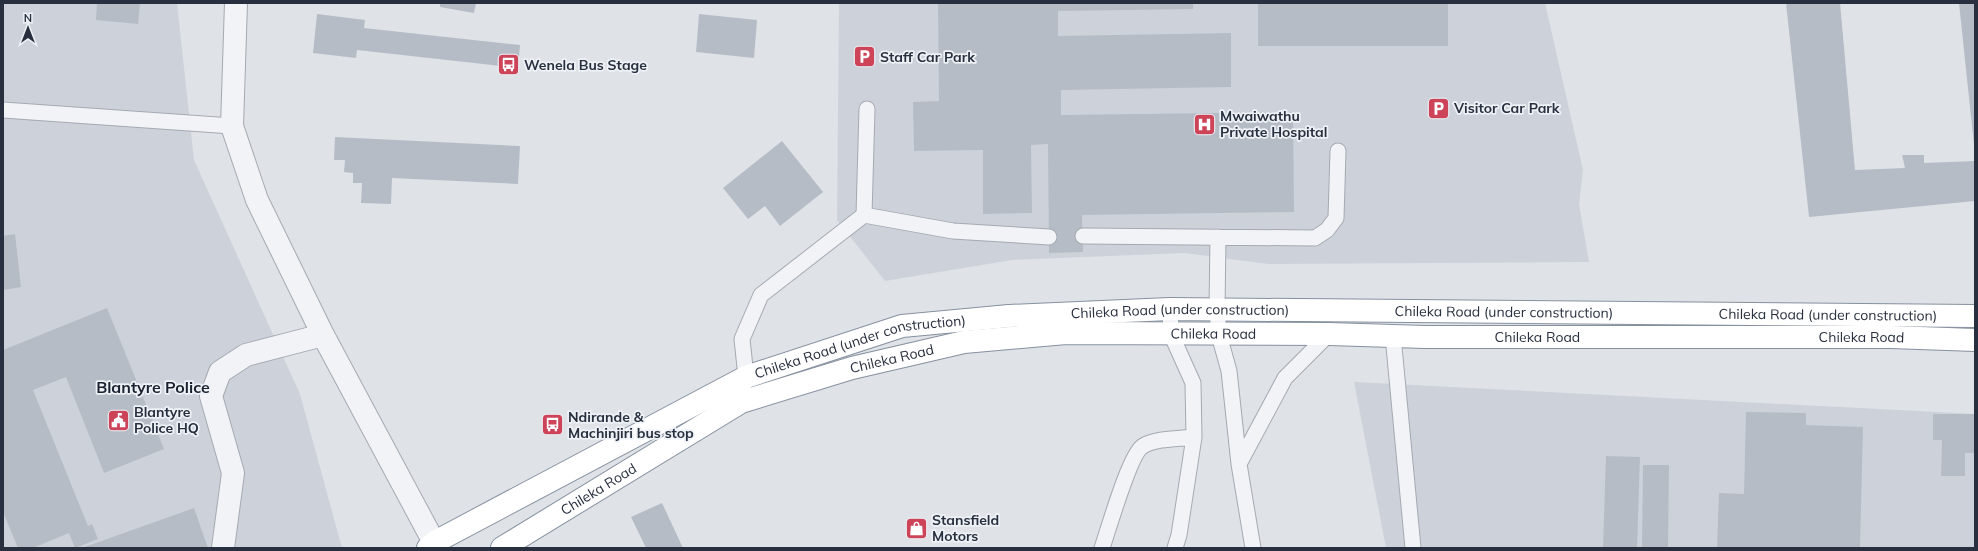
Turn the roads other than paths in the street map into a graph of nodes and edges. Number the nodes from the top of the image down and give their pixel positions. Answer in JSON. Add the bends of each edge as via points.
{"nodes":[{"id":1,"x":236,"y":3,"type":"edge"},
{"id":2,"x":867,"y":108,"type":"dead end"},
{"id":3,"x":3,"y":110,"type":"edge"},
{"id":4,"x":232,"y":126,"type":"junction"},
{"id":5,"x":1338,"y":151,"type":"dead end"},
{"id":6,"x":864,"y":215,"type":"junction"},
{"id":7,"x":1083,"y":236,"type":"dead end"},
{"id":8,"x":1049,"y":237,"type":"dead end"},
{"id":9,"x":1218,"y":237,"type":"junction"},
{"id":10,"x":1170,"y":309,"type":"junction"},
{"id":11,"x":1217,"y":309,"type":"junction"},
{"id":12,"x":1975,"y":316,"type":"edge"},
{"id":13,"x":1171,"y":334,"type":"junction"},
{"id":14,"x":1329,"y":334,"type":"junction"},
{"id":15,"x":323,"y":335,"type":"junction"},
{"id":16,"x":1219,"y":335,"type":"junction"},
{"id":17,"x":1393,"y":336,"type":"junction"},
{"id":18,"x":1975,"y":340,"type":"edge"},
{"id":19,"x":746,"y":377,"type":"junction"},
{"id":20,"x":741,"y":402,"type":"junction"},
{"id":21,"x":1194,"y":437,"type":"junction"},
{"id":22,"x":1239,"y":464,"type":"junction"},
{"id":23,"x":433,"y":546,"type":"edge"},
{"id":24,"x":223,"y":548,"type":"edge"},
{"id":25,"x":502,"y":548,"type":"edge"},
{"id":26,"x":1102,"y":548,"type":"edge"},
{"id":27,"x":1175,"y":548,"type":"edge"},
{"id":28,"x":1253,"y":548,"type":"edge"},
{"id":29,"x":1413,"y":548,"type":"edge"}],
"edges":[{"from":1,"to":4,"type":"street"},
{"from":2,"to":6,"type":"lane"},
{"from":3,"to":4,"type":"lane"},
{"from":4,"to":15,"type":"street","via":[[257,200]]},
{"from":5,"to":9,"type":"lane","via":[[1336,218],[1327,230],[1315,238]]},
{"from":6,"to":8,"type":"lane","via":[[953,231]]},
{"from":6,"to":19,"type":"lane","via":[[761,295],[742,339]]},
{"from":7,"to":9,"type":"lane"},
{"from":9,"to":11,"type":"lane"},
{"from":10,"to":11,"type":"highway","name":"Chileka Road (under construction)"},
{"from":10,"to":13,"type":"lane"},
{"from":10,"to":19,"type":"highway","name":"Chileka Road (under construction)","via":[[1009,316],[902,326]]},
{"from":11,"to":12,"type":"highway","name":"Chileka Road (under construction)"},
{"from":11,"to":16,"type":"lane"},
{"from":13,"to":16,"type":"highway","name":"Chileka Road"},
{"from":13,"to":20,"type":"highway","name":"Chileka Road","via":[[1066,333],[964,342],[852,368]]},
{"from":13,"to":21,"type":"lane","via":[[1193,383]]},
{"from":14,"to":16,"type":"highway","name":"Chileka Road"},
{"from":14,"to":17,"type":"highway","name":"Chileka Road"},
{"from":14,"to":22,"type":"lane","via":[[1285,378]]},
{"from":15,"to":23,"type":"street"},
{"from":15,"to":24,"type":"street","via":[[246,355],[220,372],[211,396],[233,472]]},
{"from":16,"to":22,"type":"lane","via":[[1229,371]]},
{"from":17,"to":18,"type":"highway","name":"Chileka Road","via":[[1891,337]]},
{"from":17,"to":29,"type":"lane"},
{"from":19,"to":20,"type":"lane"},
{"from":19,"to":23,"type":"highway","name":"Chileka Road (under construction)"},
{"from":20,"to":25,"type":"highway","name":"Chileka Road"},
{"from":21,"to":26,"type":"lane","via":[[1157,441],[1142,446],[1133,460]]},
{"from":21,"to":27,"type":"lane"},
{"from":22,"to":28,"type":"lane"}]}
